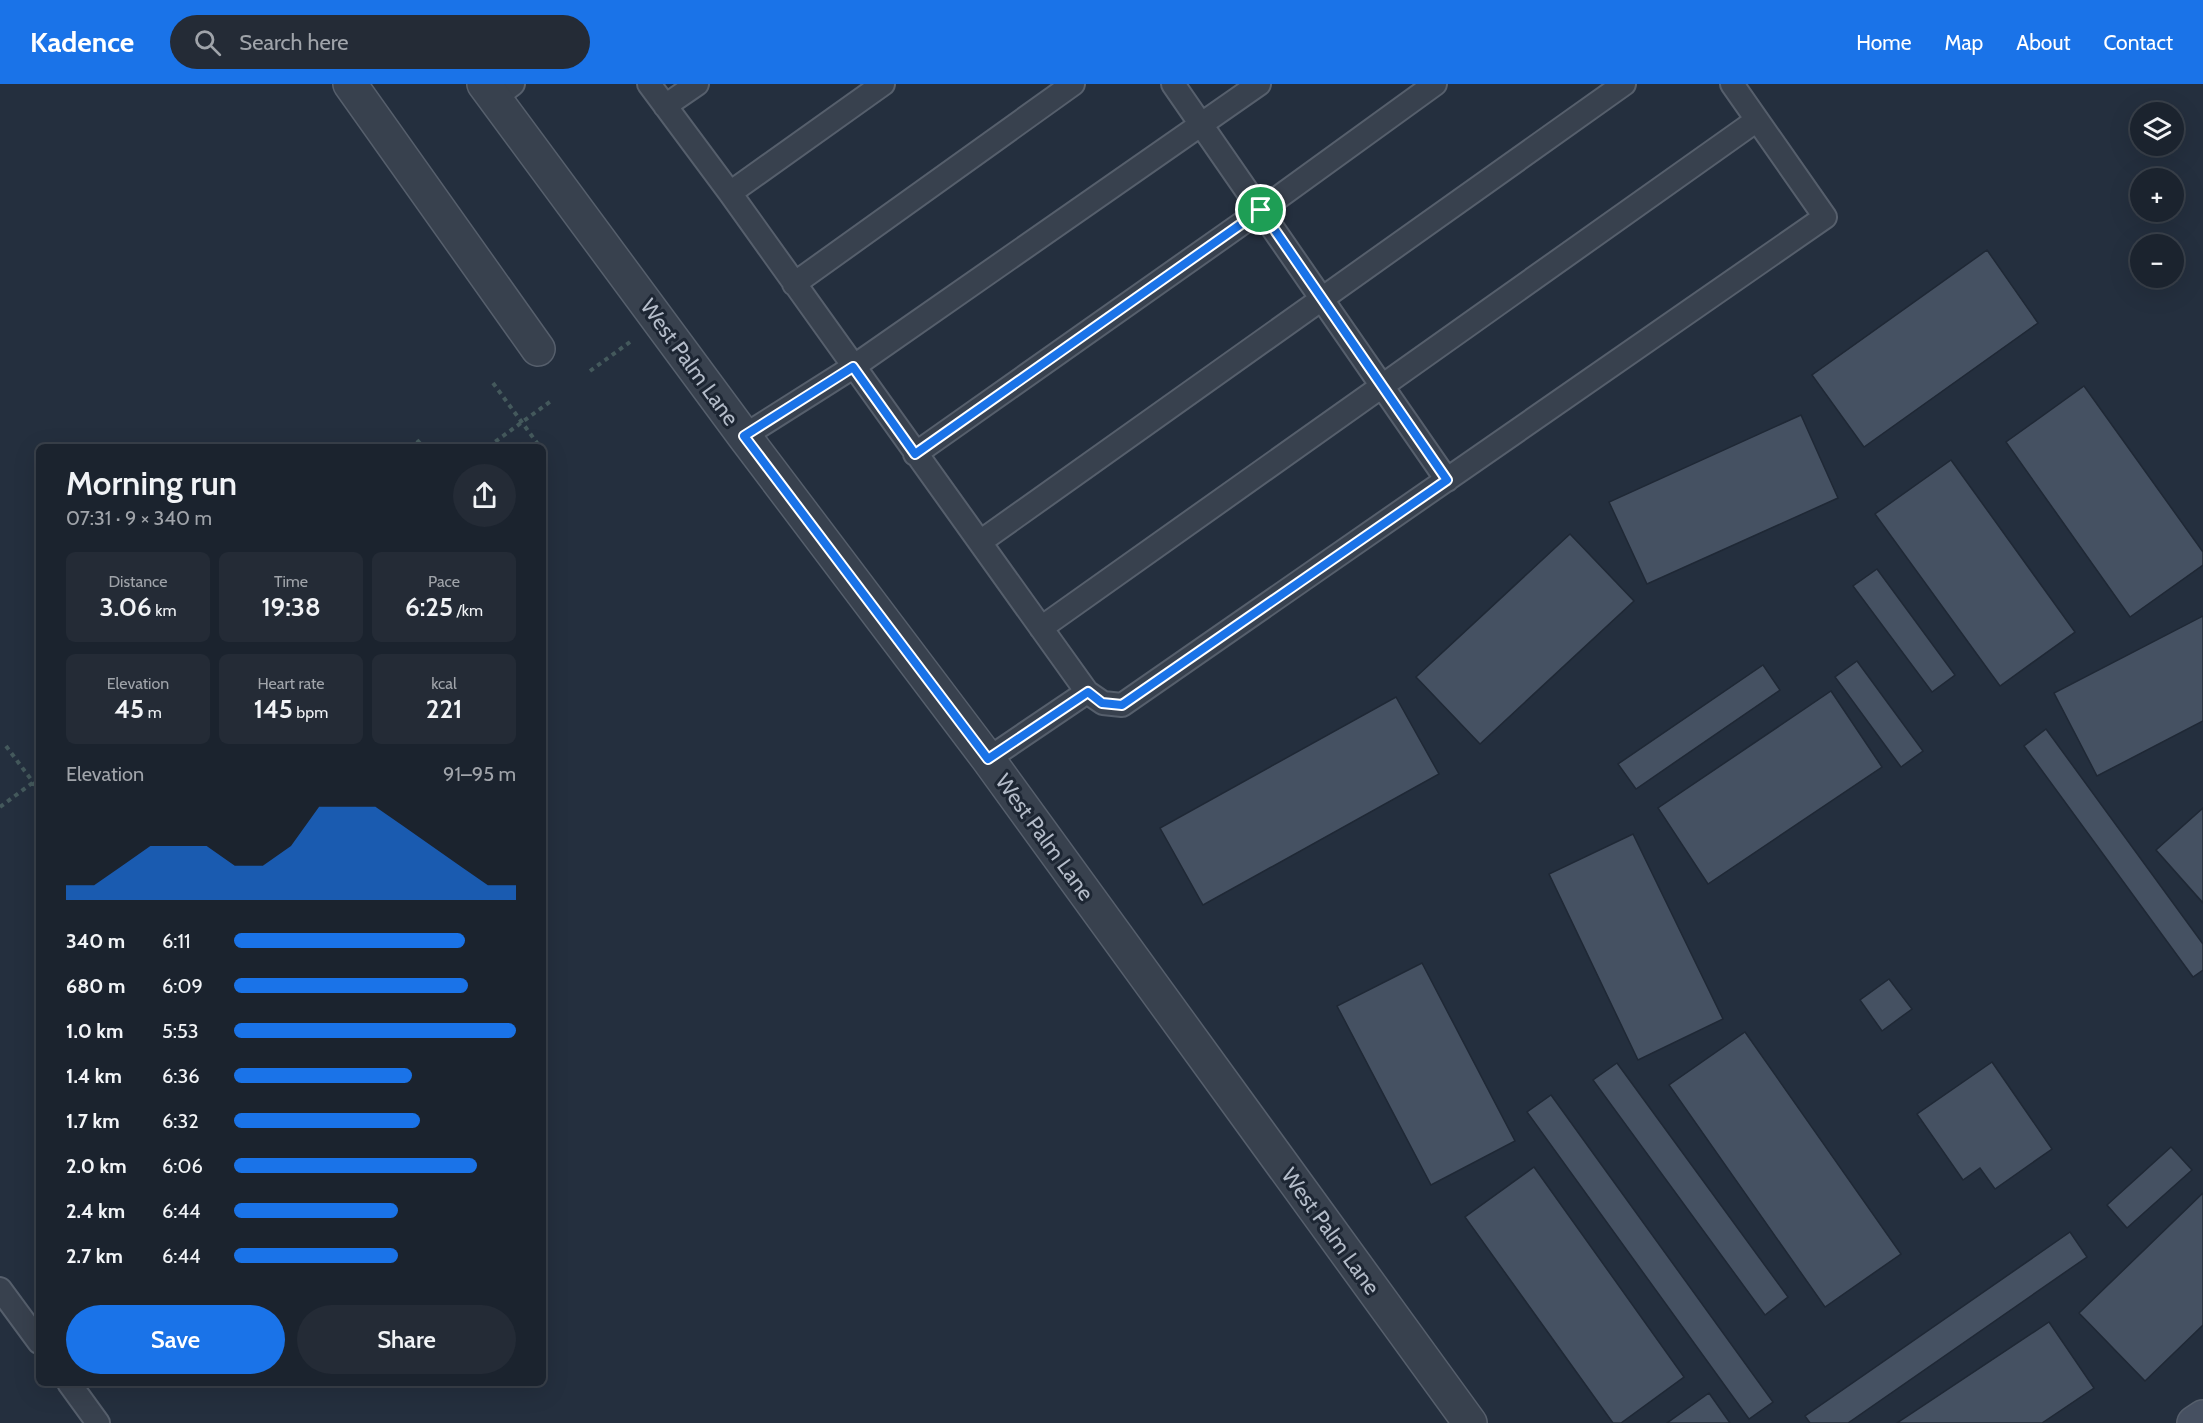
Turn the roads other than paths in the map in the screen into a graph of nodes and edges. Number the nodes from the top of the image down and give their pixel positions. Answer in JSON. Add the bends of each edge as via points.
{"nodes":[{"id":1,"x":350,"y":84,"type":"edge"},
{"id":2,"x":649,"y":84,"type":"edge"},
{"id":3,"x":697,"y":84,"type":"edge"},
{"id":4,"x":883,"y":84,"type":"edge"},
{"id":5,"x":1073,"y":84,"type":"edge"},
{"id":6,"x":1173,"y":84,"type":"edge"},
{"id":7,"x":1259,"y":84,"type":"edge"},
{"id":8,"x":1435,"y":84,"type":"edge"},
{"id":9,"x":1624,"y":84,"type":"edge"},
{"id":10,"x":1732,"y":84,"type":"edge"},
{"id":11,"x":497,"y":89,"type":"edge"},
{"id":12,"x":665,"y":106,"type":"junction"},
{"id":13,"x":1757,"y":120,"type":"junction"},
{"id":14,"x":1202,"y":125,"type":"junction"},
{"id":15,"x":730,"y":193,"type":"junction"},
{"id":16,"x":1261,"y":210,"type":"junction"},
{"id":17,"x":794,"y":284,"type":"junction"},
{"id":18,"x":1323,"y":300,"type":"junction"},
{"id":19,"x":538,"y":349,"type":"dead end"},
{"id":20,"x":853,"y":367,"type":"junction"},
{"id":21,"x":1383,"y":387,"type":"junction"},
{"id":22,"x":744,"y":436,"type":"junction"},
{"id":23,"x":915,"y":454,"type":"junction"},
{"id":24,"x":1447,"y":480,"type":"junction"},
{"id":25,"x":980,"y":542,"type":"junction"},
{"id":26,"x":1041,"y":628,"type":"junction"},
{"id":27,"x":1088,"y":692,"type":"junction"},
{"id":28,"x":988,"y":759,"type":"junction"},
{"id":29,"x":0,"y":1289,"type":"edge"},
{"id":30,"x":36,"y":1338,"type":"edge"},
{"id":31,"x":71,"y":1386,"type":"edge"},
{"id":32,"x":2203,"y":1417,"type":"edge"},
{"id":33,"x":98,"y":1423,"type":"edge"},
{"id":34,"x":1470,"y":1423,"type":"edge"},
{"id":35,"x":2194,"y":1423,"type":"edge"}],
"edges":[{"from":1,"to":19,"type":"street"},
{"from":2,"to":12,"type":"lane"},
{"from":3,"to":12,"type":"lane"},
{"from":4,"to":15,"type":"lane"},
{"from":5,"to":17,"type":"lane"},
{"from":6,"to":14,"type":"lane"},
{"from":7,"to":14,"type":"lane"},
{"from":8,"to":16,"type":"lane"},
{"from":9,"to":18,"type":"lane"},
{"from":10,"to":13,"type":"lane"},
{"from":11,"to":22,"type":"street","name":"West Palm Lane"},
{"from":12,"to":15,"type":"lane"},
{"from":13,"to":21,"type":"lane"},
{"from":13,"to":24,"type":"lane","via":[[1825,217]]},
{"from":14,"to":16,"type":"lane"},
{"from":14,"to":20,"type":"lane"},
{"from":15,"to":17,"type":"lane"},
{"from":16,"to":18,"type":"lane"},
{"from":16,"to":23,"type":"lane"},
{"from":17,"to":20,"type":"lane"},
{"from":18,"to":21,"type":"lane"},
{"from":18,"to":25,"type":"lane"},
{"from":20,"to":22,"type":"lane"},
{"from":20,"to":23,"type":"lane"},
{"from":21,"to":24,"type":"lane"},
{"from":21,"to":26,"type":"lane"},
{"from":22,"to":28,"type":"street","name":"West Palm Lane"},
{"from":23,"to":25,"type":"lane"},
{"from":24,"to":27,"type":"lane","via":[[1122,705],[1102,703]]},
{"from":25,"to":26,"type":"lane"},
{"from":26,"to":27,"type":"lane"},
{"from":27,"to":28,"type":"lane"},
{"from":28,"to":34,"type":"street","name":"West Palm Lane"},
{"from":29,"to":30,"type":"lane"},
{"from":31,"to":33,"type":"lane"},
{"from":32,"to":35,"type":"main road"}]}
